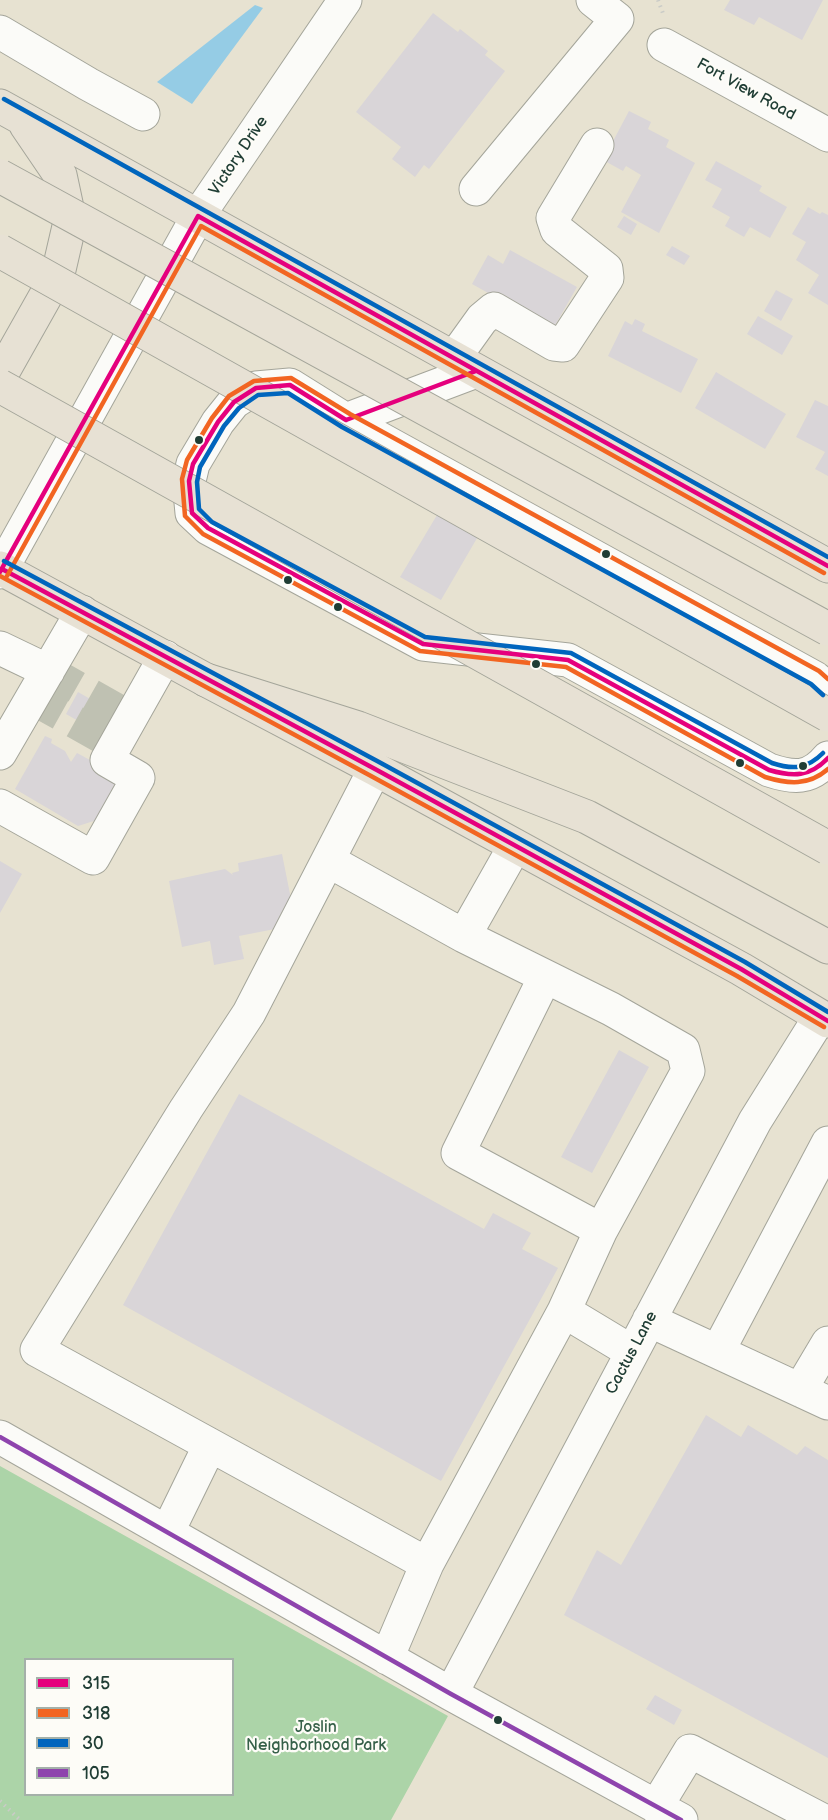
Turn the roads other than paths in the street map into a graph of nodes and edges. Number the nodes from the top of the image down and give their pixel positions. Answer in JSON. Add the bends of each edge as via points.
{"nodes":[{"id":1,"x":593,"y":0,"type":"edge"},
{"id":2,"x":330,"y":6,"type":"edge"},
{"id":3,"x":0,"y":32,"type":"edge"},
{"id":4,"x":664,"y":45,"type":"dead end"},
{"id":5,"x":11,"y":112,"type":"edge"},
{"id":6,"x":143,"y":114,"type":"dead end"},
{"id":7,"x":828,"y":135,"type":"edge"},
{"id":8,"x":597,"y":145,"type":"dead end"},
{"id":9,"x":0,"y":176,"type":"edge"},
{"id":10,"x":476,"y":189,"type":"dead end"},
{"id":11,"x":198,"y":216,"type":"junction"},
{"id":12,"x":0,"y":250,"type":"edge"},
{"id":13,"x":465,"y":364,"type":"junction"},
{"id":14,"x":0,"y":377,"type":"edge"},
{"id":15,"x":0,"y":386,"type":"edge"},
{"id":16,"x":346,"y":420,"type":"junction"},
{"id":17,"x":828,"y":566,"type":"edge"},
{"id":18,"x":1,"y":570,"type":"edge"},
{"id":19,"x":82,"y":612,"type":"junction"},
{"id":20,"x":828,"y":628,"type":"edge"},
{"id":21,"x":0,"y":648,"type":"edge"},
{"id":22,"x":165,"y":657,"type":"junction"},
{"id":23,"x":48,"y":671,"type":"junction"},
{"id":24,"x":206,"y":680,"type":"junction"},
{"id":25,"x":828,"y":689,"type":"edge"},
{"id":26,"x":828,"y":715,"type":"edge"},
{"id":27,"x":0,"y":753,"type":"edge"},
{"id":28,"x":828,"y":758,"type":"edge"},
{"id":29,"x":375,"y":769,"type":"junction"},
{"id":30,"x":0,"y":806,"type":"edge"},
{"id":31,"x":515,"y":846,"type":"junction"},
{"id":32,"x":828,"y":848,"type":"edge"},
{"id":33,"x":329,"y":861,"type":"junction"},
{"id":34,"x":464,"y":936,"type":"junction"},
{"id":35,"x":828,"y":947,"type":"edge"},
{"id":36,"x":545,"y":977,"type":"junction"},
{"id":37,"x":824,"y":1019,"type":"edge"},
{"id":38,"x":828,"y":1143,"type":"edge"},
{"id":39,"x":601,"y":1230,"type":"junction"},
{"id":40,"x":564,"y":1311,"type":"junction"},
{"id":41,"x":650,"y":1320,"type":"junction"},
{"id":42,"x":828,"y":1343,"type":"edge"},
{"id":43,"x":632,"y":1352,"type":"junction"},
{"id":44,"x":718,"y":1352,"type":"junction"},
{"id":45,"x":814,"y":1396,"type":"edge"},
{"id":46,"x":0,"y":1437,"type":"edge"},
{"id":47,"x":210,"y":1445,"type":"junction"},
{"id":48,"x":168,"y":1531,"type":"junction"},
{"id":49,"x":427,"y":1564,"type":"junction"},
{"id":50,"x":387,"y":1658,"type":"junction"},
{"id":51,"x":451,"y":1694,"type":"junction"},
{"id":52,"x":668,"y":1813,"type":"edge"},
{"id":53,"x":822,"y":1820,"type":"edge"}],
"edges":[{"from":1,"to":10,"type":"street","via":[[617,19]]},
{"from":2,"to":11,"type":"street","name":"Victory Drive"},
{"from":3,"to":6,"type":"street"},
{"from":4,"to":7,"type":"street","name":"Fort View Road"},
{"from":5,"to":11,"type":"main road"},
{"from":5,"to":14,"type":"main road","via":[[60,175],[70,222],[58,274]]},
{"from":8,"to":13,"type":"street","via":[[553,218],[556,230],[606,269],[607,278],[563,345],[554,344],[494,309],[482,319]]},
{"from":9,"to":20,"type":"main road","bridge":true},
{"from":11,"to":13,"type":"main road"},
{"from":11,"to":18,"type":"street","name":"Victory Drive"},
{"from":12,"to":26,"type":"main road","bridge":true},
{"from":13,"to":16,"type":"street"},
{"from":13,"to":17,"type":"main road"},
{"from":15,"to":32,"type":"main road","bridge":true},
{"from":16,"to":25,"type":"street","via":[[815,678]]},
{"from":16,"to":28,"type":"street","via":[[290,385],[256,388],[234,402],[193,464],[189,481],[192,513],[208,528],[423,644],[568,660],[769,770],[785,775],[801,777]]},
{"from":18,"to":19,"type":"main road"},
{"from":19,"to":22,"type":"main road"},
{"from":19,"to":23,"type":"street"},
{"from":21,"to":23,"type":"street"},
{"from":22,"to":24,"type":"main road"},
{"from":22,"to":30,"type":"street","via":[[107,760],[138,778],[93,858]]},
{"from":23,"to":27,"type":"street"},
{"from":24,"to":29,"type":"main road"},
{"from":24,"to":35,"type":"main road","via":[[358,728],[587,817]]},
{"from":29,"to":31,"type":"main road"},
{"from":29,"to":33,"type":"street"},
{"from":31,"to":34,"type":"street"},
{"from":31,"to":37,"type":"main road","via":[[741,969]]},
{"from":33,"to":34,"type":"street"},
{"from":33,"to":47,"type":"street","via":[[249,1013],[37,1350]]},
{"from":34,"to":36,"type":"street"},
{"from":36,"to":39,"type":"street","via":[[458,1153]]},
{"from":36,"to":39,"type":"street","via":[[683,1050],[688,1071]]},
{"from":37,"to":41,"type":"street","name":"Cactus Lane","via":[[755,1121]]},
{"from":38,"to":44,"type":"street"},
{"from":39,"to":40,"type":"street"},
{"from":40,"to":43,"type":"street"},
{"from":40,"to":49,"type":"street"},
{"from":41,"to":43,"type":"street","name":"Cactus Lane"},
{"from":41,"to":44,"type":"street"},
{"from":42,"to":45,"type":"street"},
{"from":43,"to":51,"type":"street","name":"Cactus Lane"},
{"from":44,"to":45,"type":"street"},
{"from":46,"to":48,"type":"street"},
{"from":47,"to":48,"type":"street"},
{"from":47,"to":49,"type":"street"},
{"from":48,"to":50,"type":"street"},
{"from":49,"to":50,"type":"street"},
{"from":50,"to":51,"type":"street"},
{"from":51,"to":52,"type":"street"},
{"from":52,"to":53,"type":"street","via":[[690,1750]]}]}
